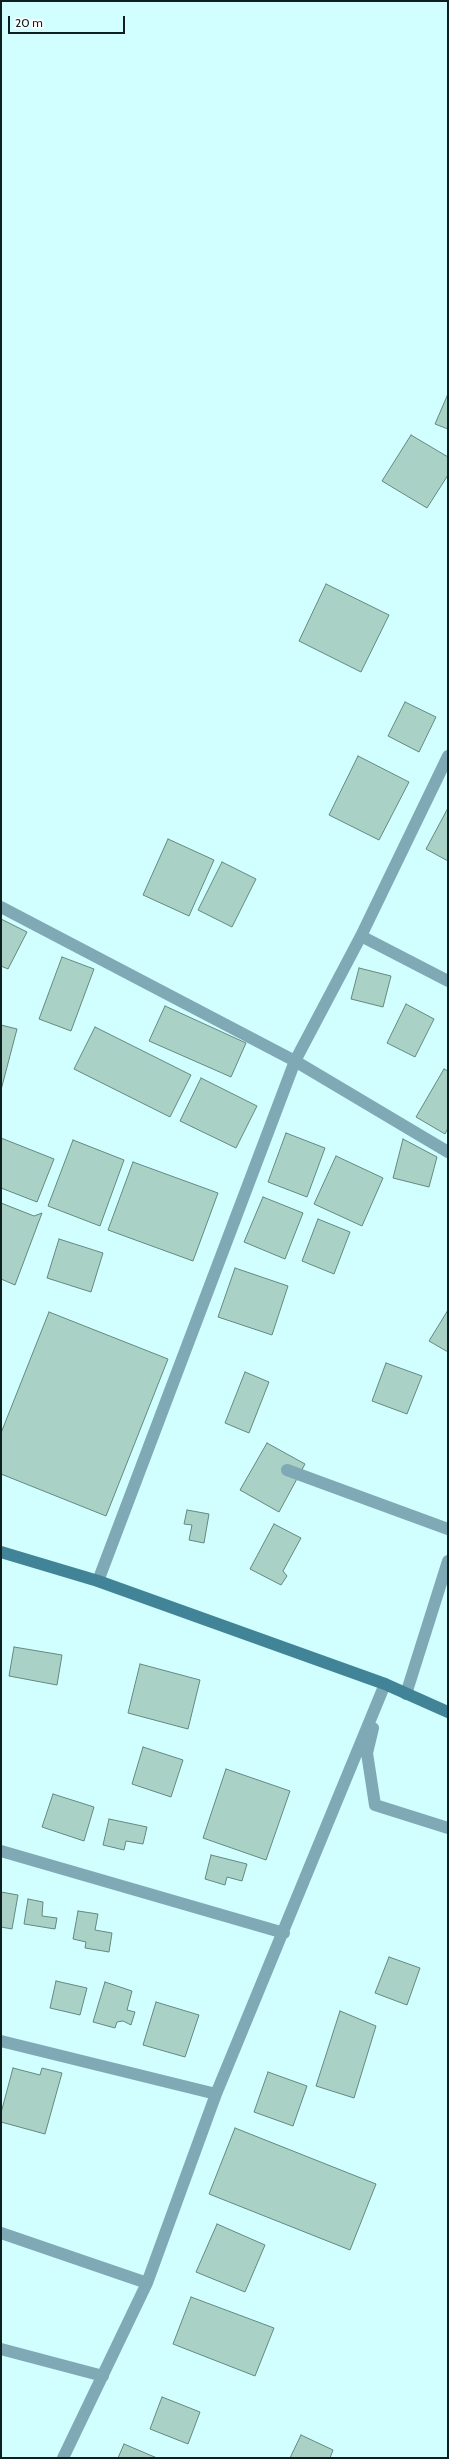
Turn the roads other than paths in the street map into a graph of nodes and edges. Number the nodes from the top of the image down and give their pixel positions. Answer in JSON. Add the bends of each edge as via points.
{"nodes":[{"id":1,"x":448,"y":756,"type":"edge"},
{"id":2,"x":1,"y":907,"type":"edge"},
{"id":3,"x":361,"y":936,"type":"junction"},
{"id":4,"x":448,"y":981,"type":"edge"},
{"id":5,"x":295,"y":1061,"type":"junction"},
{"id":6,"x":448,"y":1152,"type":"edge"},
{"id":7,"x":287,"y":1470,"type":"dead end"},
{"id":8,"x":448,"y":1529,"type":"edge"},
{"id":9,"x":1,"y":1552,"type":"edge"},
{"id":10,"x":448,"y":1561,"type":"edge"},
{"id":11,"x":98,"y":1581,"type":"junction"},
{"id":12,"x":384,"y":1684,"type":"junction"},
{"id":13,"x":406,"y":1694,"type":"junction"},
{"id":14,"x":448,"y":1712,"type":"edge"},
{"id":15,"x":448,"y":1828,"type":"edge"},
{"id":16,"x":1,"y":1851,"type":"edge"},
{"id":17,"x":284,"y":1933,"type":"junction"},
{"id":18,"x":1,"y":2041,"type":"edge"},
{"id":19,"x":216,"y":2094,"type":"junction"},
{"id":20,"x":1,"y":2233,"type":"edge"},
{"id":21,"x":147,"y":2283,"type":"junction"},
{"id":22,"x":1,"y":2349,"type":"edge"},
{"id":23,"x":103,"y":2376,"type":"junction"},
{"id":24,"x":63,"y":2458,"type":"edge"}],
"edges":[{"from":1,"to":3,"type":"street"},
{"from":2,"to":5,"type":"street"},
{"from":3,"to":4,"type":"street"},
{"from":3,"to":5,"type":"street"},
{"from":5,"to":6,"type":"street"},
{"from":5,"to":11,"type":"street"},
{"from":7,"to":8,"type":"street"},
{"from":9,"to":11,"type":"main road"},
{"from":10,"to":13,"type":"street"},
{"from":11,"to":12,"type":"main road"},
{"from":12,"to":13,"type":"main road"},
{"from":12,"to":15,"type":"street","via":[[367,1753],[375,1805]]},
{"from":12,"to":17,"type":"street"},
{"from":13,"to":14,"type":"main road"},
{"from":16,"to":17,"type":"street"},
{"from":17,"to":19,"type":"street"},
{"from":18,"to":19,"type":"street"},
{"from":19,"to":21,"type":"street"},
{"from":20,"to":21,"type":"street"},
{"from":21,"to":23,"type":"street"},
{"from":22,"to":23,"type":"street"},
{"from":23,"to":24,"type":"street"}]}
